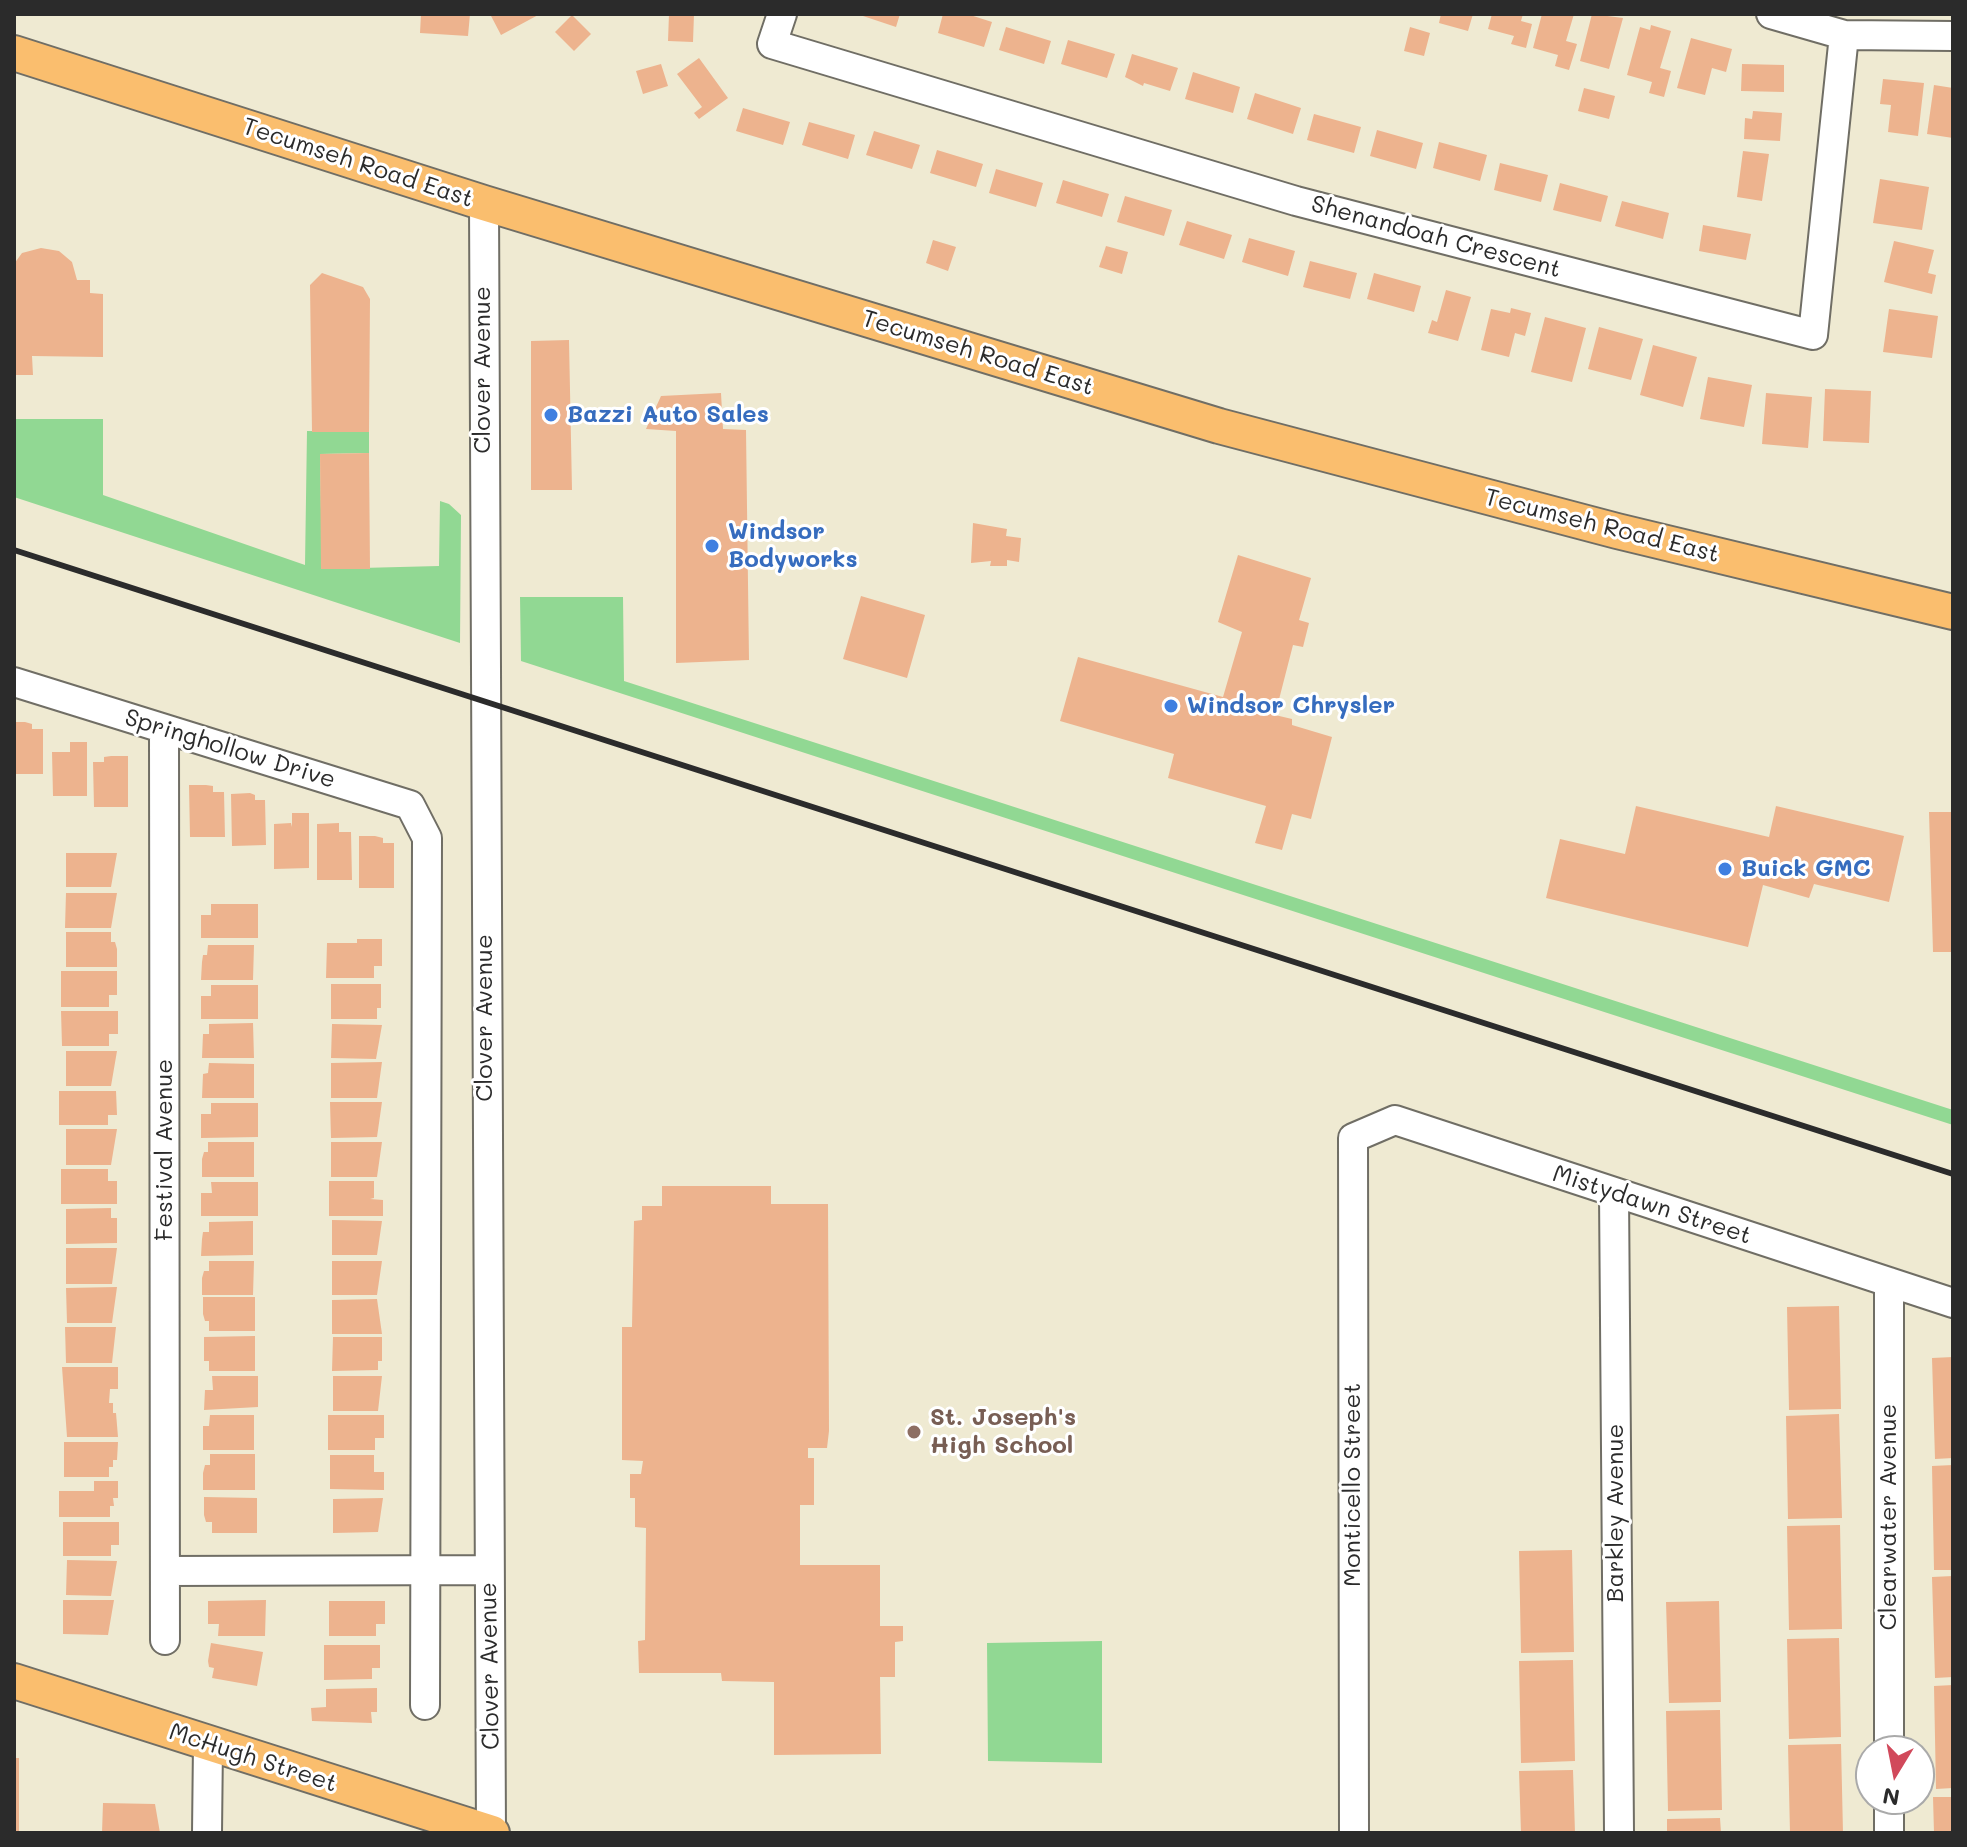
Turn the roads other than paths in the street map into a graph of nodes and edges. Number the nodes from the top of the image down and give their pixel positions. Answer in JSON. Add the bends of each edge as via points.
{"nodes":[{"id":1,"x":782,"y":14,"type":"edge"},
{"id":2,"x":1771,"y":14,"type":"edge"},
{"id":3,"x":1844,"y":35,"type":"junction"},
{"id":4,"x":1953,"y":36,"type":"edge"},
{"id":5,"x":14,"y":53,"type":"edge"},
{"id":6,"x":484,"y":203,"type":"junction"},
{"id":7,"x":1953,"y":612,"type":"edge"},
{"id":8,"x":14,"y":682,"type":"edge"},
{"id":9,"x":164,"y":729,"type":"junction"},
{"id":10,"x":1353,"y":1138,"type":"joint"},
{"id":11,"x":1614,"y":1193,"type":"junction"},
{"id":12,"x":1889,"y":1282,"type":"junction"},
{"id":13,"x":1953,"y":1303,"type":"edge"},
{"id":14,"x":489,"y":1570,"type":"junction"},
{"id":15,"x":166,"y":1571,"type":"junction"},
{"id":16,"x":425,"y":1572,"type":"junction"},
{"id":17,"x":165,"y":1640,"type":"dead end"},
{"id":18,"x":14,"y":1681,"type":"edge"},
{"id":19,"x":425,"y":1705,"type":"dead end"},
{"id":20,"x":1889,"y":1735,"type":"edge"},
{"id":21,"x":208,"y":1744,"type":"junction"},
{"id":22,"x":207,"y":1833,"type":"edge"},
{"id":23,"x":491,"y":1833,"type":"edge"},
{"id":24,"x":1354,"y":1833,"type":"edge"},
{"id":25,"x":1619,"y":1833,"type":"edge"}],
"edges":[{"from":1,"to":3,"type":"street","name":"Shenandoah Crescent","via":[[772,44],[1296,201],[1813,335]]},
{"from":2,"to":3,"type":"street"},
{"from":3,"to":4,"type":"street"},
{"from":5,"to":6,"type":"main road","name":"Tecumseh Road East"},
{"from":6,"to":7,"type":"main road","name":"Tecumseh Road East","via":[[1219,426],[1617,531]]},
{"from":6,"to":14,"type":"street","name":"Clover Avenue"},
{"from":8,"to":9,"type":"street","name":"Springhollow Drive"},
{"from":9,"to":15,"type":"street","name":"Festival Avenue"},
{"from":9,"to":16,"type":"street","name":"Springhollow Drive","via":[[410,805],[427,838]]},
{"from":10,"to":11,"type":"street","name":"Mistydawn Street","via":[[1395,1120]]},
{"from":10,"to":24,"type":"street","name":"Monticello Street"},
{"from":11,"to":12,"type":"street","name":"Mistydawn Street"},
{"from":11,"to":25,"type":"street","name":"Barkley Avenue"},
{"from":12,"to":13,"type":"street","name":"Mistydawn Street"},
{"from":12,"to":20,"type":"street","name":"Clearwater Avenue"},
{"from":14,"to":16,"type":"street"},
{"from":14,"to":23,"type":"street","name":"Clover Avenue"},
{"from":15,"to":16,"type":"street"},
{"from":15,"to":17,"type":"street","name":"Festival Avenue"},
{"from":16,"to":19,"type":"street"},
{"from":18,"to":21,"type":"main road","name":"McHugh Street"},
{"from":21,"to":22,"type":"street"},
{"from":21,"to":23,"type":"main road","name":"McHugh Street"}]}
